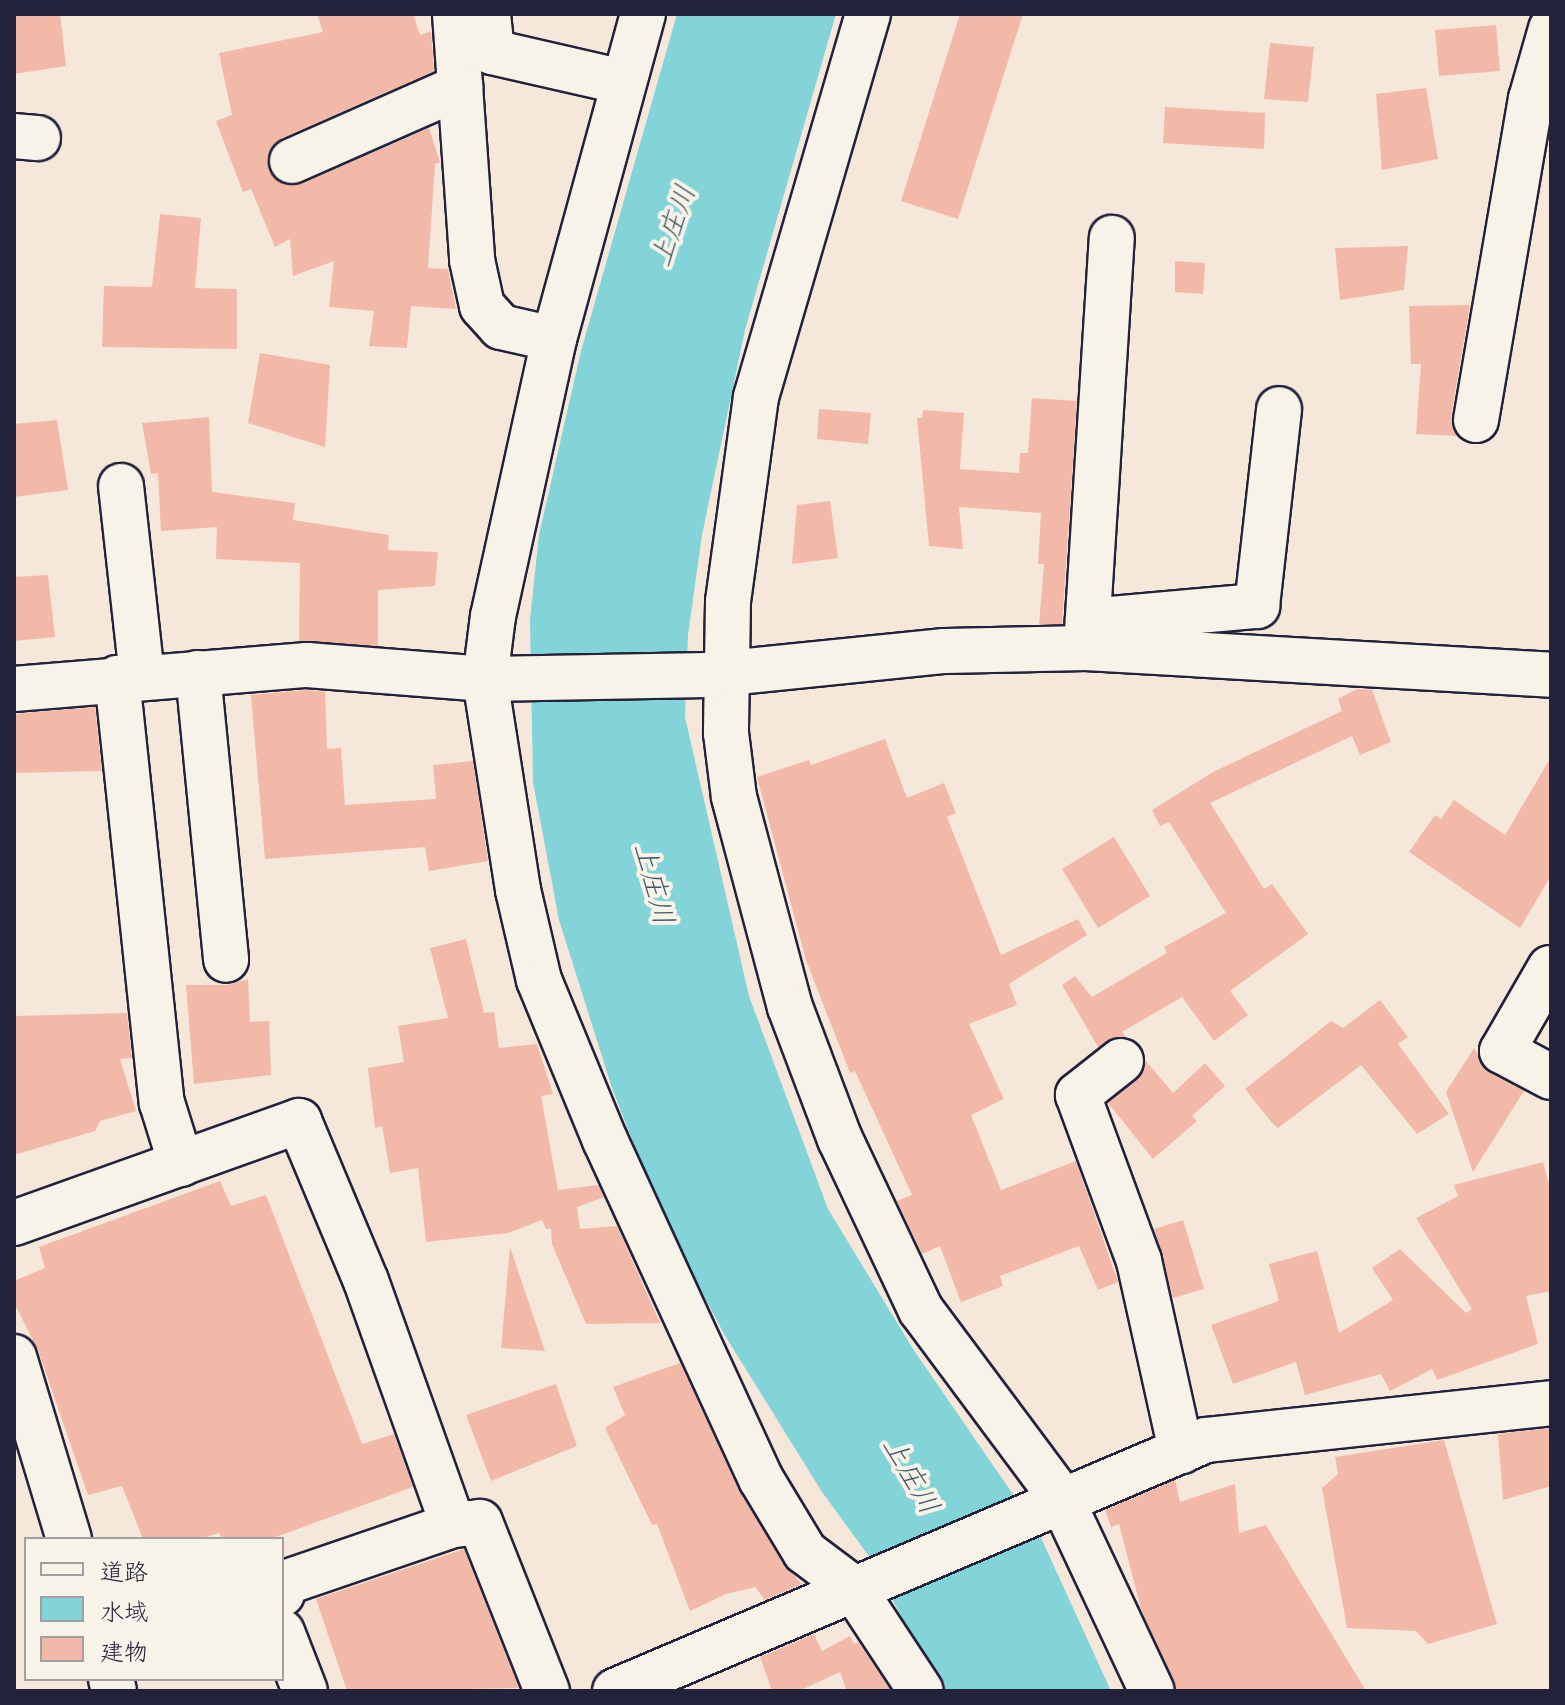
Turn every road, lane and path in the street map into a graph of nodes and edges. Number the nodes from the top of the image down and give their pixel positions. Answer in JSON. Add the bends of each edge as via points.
{"nodes":[{"id":1,"x":455,"y":14,"type":"edge"},
{"id":2,"x":488,"y":14,"type":"edge"},
{"id":3,"x":643,"y":14,"type":"edge"},
{"id":4,"x":868,"y":14,"type":"edge"},
{"id":5,"x":1551,"y":29,"type":"edge"},
{"id":6,"x":623,"y":82,"type":"junction"},
{"id":7,"x":460,"y":87,"type":"junction"},
{"id":8,"x":292,"y":161,"type":"dead end"},
{"id":9,"x":1112,"y":238,"type":"dead end"},
{"id":10,"x":554,"y":339,"type":"junction"},
{"id":11,"x":1279,"y":409,"type":"dead end"},
{"id":12,"x":1476,"y":420,"type":"dead end"},
{"id":13,"x":121,"y":486,"type":"dead end"},
{"id":14,"x":1087,"y":635,"type":"junction"},
{"id":15,"x":198,"y":673,"type":"junction"},
{"id":16,"x":718,"y":673,"type":"junction"},
{"id":17,"x":1551,"y":675,"type":"edge"},
{"id":18,"x":130,"y":678,"type":"junction"},
{"id":19,"x":491,"y":678,"type":"junction"},
{"id":20,"x":14,"y":689,"type":"edge"},
{"id":21,"x":226,"y":960,"type":"dead end"},
{"id":22,"x":1550,"y":968,"type":"edge"},
{"id":23,"x":1121,"y":1061,"type":"dead end"},
{"id":24,"x":1551,"y":1077,"type":"edge"},
{"id":25,"x":181,"y":1164,"type":"junction"},
{"id":26,"x":14,"y":1223,"type":"edge"},
{"id":27,"x":14,"y":1357,"type":"edge"},
{"id":28,"x":1551,"y":1403,"type":"edge"},
{"id":29,"x":1181,"y":1451,"type":"junction"},
{"id":30,"x":1045,"y":1505,"type":"junction"},
{"id":31,"x":453,"y":1525,"type":"junction"},
{"id":32,"x":68,"y":1537,"type":"edge"},
{"id":33,"x":868,"y":1581,"type":"junction"},
{"id":34,"x":284,"y":1583,"type":"edge"},
{"id":35,"x":284,"y":1637,"type":"edge"},
{"id":36,"x":305,"y":1691,"type":"edge"},
{"id":37,"x":547,"y":1691,"type":"edge"},
{"id":38,"x":615,"y":1691,"type":"edge"},
{"id":39,"x":921,"y":1691,"type":"edge"},
{"id":40,"x":1152,"y":1691,"type":"edge"}],
"edges":[{"from":1,"to":7,"type":"street"},
{"from":2,"to":6,"type":"street","via":[[492,52]]},
{"from":3,"to":6,"type":"street"},
{"from":4,"to":16,"type":"street","via":[[756,397]]},
{"from":5,"to":12,"type":"street","via":[[1531,99]]},
{"from":6,"to":10,"type":"street"},
{"from":7,"to":8,"type":"street"},
{"from":7,"to":10,"type":"street","via":[[472,260],[482,306],[501,327]]},
{"from":9,"to":14,"type":"street"},
{"from":10,"to":19,"type":"street","via":[[493,616]]},
{"from":11,"to":14,"type":"street","via":[[1257,606]]},
{"from":13,"to":18,"type":"street"},
{"from":14,"to":16,"type":"street"},
{"from":14,"to":17,"type":"street"},
{"from":15,"to":18,"type":"street"},
{"from":15,"to":19,"type":"street","via":[[307,665]]},
{"from":15,"to":21,"type":"street"},
{"from":16,"to":19,"type":"street"},
{"from":16,"to":30,"type":"street","via":[[734,797],[790,1007],[840,1139],[921,1310]]},
{"from":18,"to":20,"type":"street"},
{"from":18,"to":25,"type":"street","via":[[162,1103]]},
{"from":19,"to":33,"type":"street","via":[[518,890],[539,980],[605,1140],[761,1479],[805,1552]]},
{"from":22,"to":24,"type":"street","via":[[1502,1051]]},
{"from":23,"to":29,"type":"street","via":[[1078,1095],[1139,1261]]},
{"from":25,"to":26,"type":"street"},
{"from":25,"to":31,"type":"street","via":[[299,1121],[366,1281]]},
{"from":27,"to":32,"type":"street"},
{"from":28,"to":29,"type":"street","via":[[1206,1440]]},
{"from":29,"to":30,"type":"street"},
{"from":30,"to":33,"type":"street"},
{"from":30,"to":40,"type":"street"},
{"from":31,"to":34,"type":"street"},
{"from":31,"to":37,"type":"street","via":[[480,1522]]},
{"from":33,"to":38,"type":"street"},
{"from":33,"to":39,"type":"street"},
{"from":35,"to":36,"type":"street"}]}
